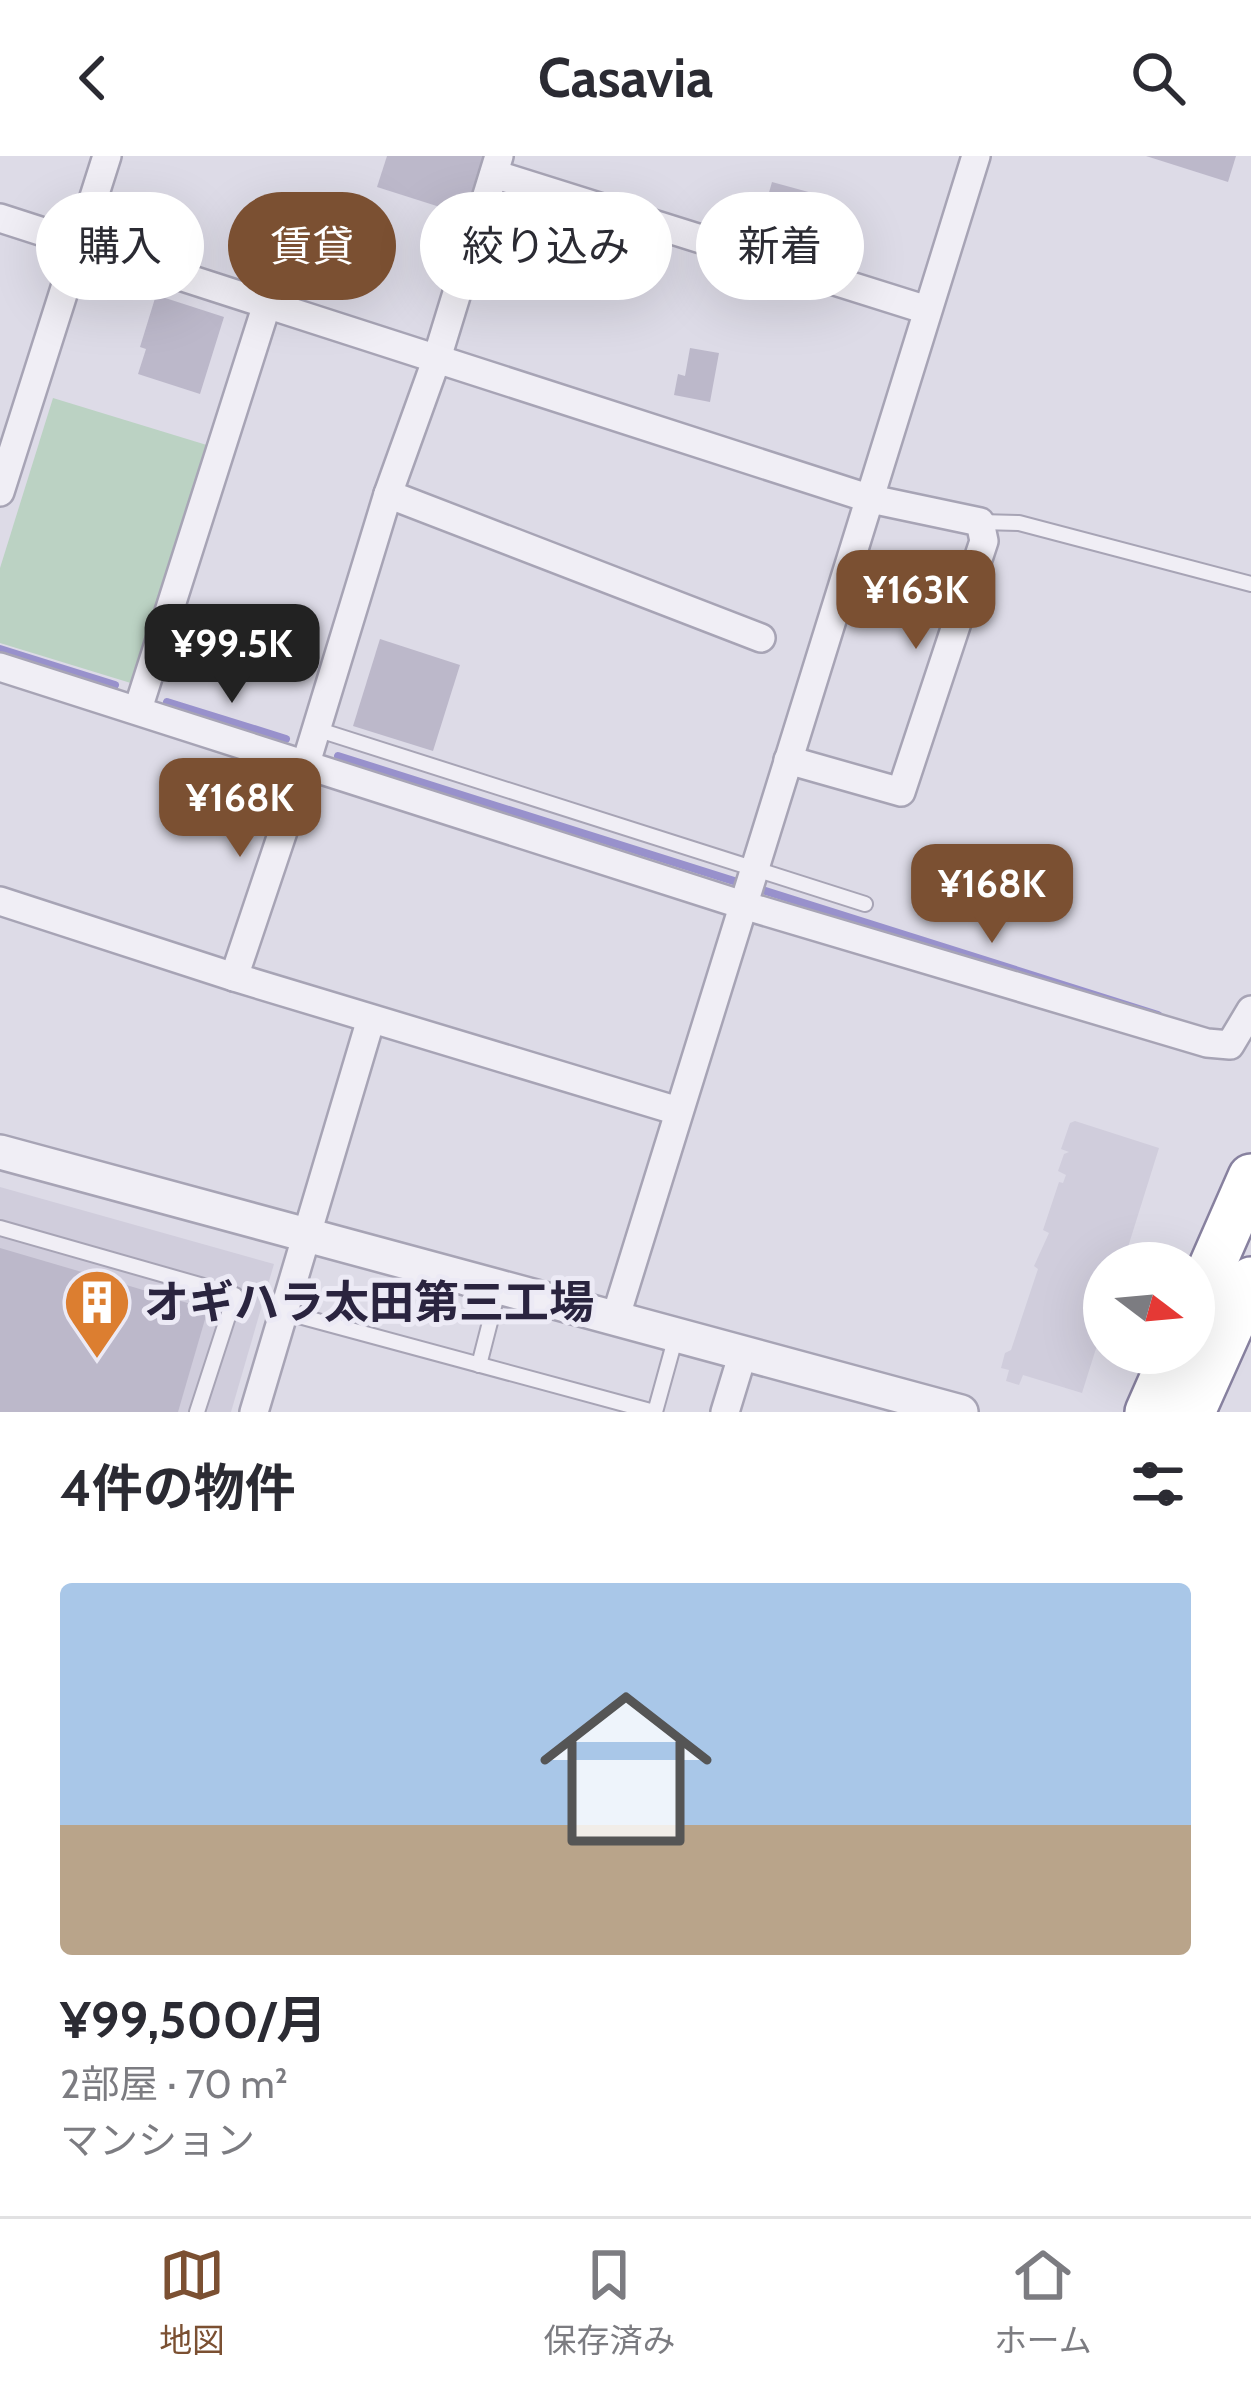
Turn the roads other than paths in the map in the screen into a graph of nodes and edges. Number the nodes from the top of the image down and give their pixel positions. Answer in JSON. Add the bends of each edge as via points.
{"nodes":[{"id":1,"x":107,"y":156,"type":"edge"},
{"id":2,"x":976,"y":156,"type":"edge"},
{"id":3,"x":496,"y":165,"type":"edge"},
{"id":4,"x":96,"y":192,"type":"edge"},
{"id":5,"x":0,"y":218,"type":"edge"},
{"id":6,"x":36,"y":229,"type":"edge"},
{"id":7,"x":204,"y":283,"type":"edge"},
{"id":8,"x":62,"y":300,"type":"edge"},
{"id":9,"x":267,"y":304,"type":"junction"},
{"id":10,"x":927,"y":310,"type":"junction"},
{"id":11,"x":437,"y":358,"type":"junction"},
{"id":12,"x":0,"y":492,"type":"edge"},
{"id":13,"x":388,"y":494,"type":"junction"},
{"id":14,"x":871,"y":499,"type":"junction"},
{"id":15,"x":980,"y":522,"type":"junction"},
{"id":16,"x":1251,"y":584,"type":"edge"},
{"id":17,"x":761,"y":638,"type":"dead end"},
{"id":18,"x":0,"y":667,"type":"edge"},
{"id":19,"x":138,"y":709,"type":"junction"},
{"id":20,"x":316,"y":729,"type":"junction"},
{"id":21,"x":788,"y":760,"type":"junction"},
{"id":22,"x":306,"y":763,"type":"junction"},
{"id":23,"x":754,"y":867,"type":"junction"},
{"id":24,"x":0,"y":901,"type":"edge"},
{"id":25,"x":865,"y":904,"type":"dead end"},
{"id":26,"x":743,"y":905,"type":"junction"},
{"id":27,"x":234,"y":977,"type":"junction"},
{"id":28,"x":1251,"y":1010,"type":"edge"},
{"id":29,"x":370,"y":1019,"type":"junction"},
{"id":30,"x":678,"y":1111,"type":"junction"},
{"id":31,"x":0,"y":1152,"type":"edge"},
{"id":32,"x":1251,"y":1177,"type":"edge"},
{"id":33,"x":0,"y":1228,"type":"edge"},
{"id":34,"x":307,"y":1236,"type":"junction"},
{"id":35,"x":1215,"y":1259,"type":"edge"},
{"id":36,"x":1251,"y":1280,"type":"edge"},
{"id":37,"x":499,"y":1287,"type":"junction"},
{"id":38,"x":284,"y":1312,"type":"junction"},
{"id":39,"x":615,"y":1319,"type":"junction"},
{"id":40,"x":676,"y":1335,"type":"junction"},
{"id":41,"x":743,"y":1353,"type":"junction"},
{"id":42,"x":479,"y":1365,"type":"junction"},
{"id":43,"x":1165,"y":1374,"type":"edge"},
{"id":44,"x":197,"y":1412,"type":"edge"},
{"id":45,"x":254,"y":1412,"type":"edge"},
{"id":46,"x":654,"y":1412,"type":"edge"},
{"id":47,"x":724,"y":1412,"type":"edge"},
{"id":48,"x":961,"y":1412,"type":"edge"},
{"id":49,"x":1148,"y":1412,"type":"edge"},
{"id":50,"x":1192,"y":1412,"type":"edge"}],
"edges":[{"from":1,"to":4,"type":"street"},
{"from":2,"to":10,"type":"street"},
{"from":3,"to":10,"type":"street"},
{"from":3,"to":11,"type":"street"},
{"from":5,"to":6,"type":"street"},
{"from":7,"to":9,"type":"street"},
{"from":8,"to":12,"type":"street"},
{"from":9,"to":11,"type":"street"},
{"from":9,"to":19,"type":"street"},
{"from":10,"to":14,"type":"street"},
{"from":11,"to":13,"type":"street"},
{"from":11,"to":14,"type":"street"},
{"from":13,"to":17,"type":"street"},
{"from":13,"to":20,"type":"street"},
{"from":14,"to":15,"type":"street"},
{"from":14,"to":21,"type":"street"},
{"from":15,"to":16,"type":"lane","via":[[1019,523]]},
{"from":15,"to":21,"type":"street","via":[[984,542],[901,792]]},
{"from":18,"to":19,"type":"street"},
{"from":19,"to":22,"type":"street"},
{"from":20,"to":22,"type":"street"},
{"from":20,"to":23,"type":"lane"},
{"from":21,"to":23,"type":"street"},
{"from":22,"to":26,"type":"street"},
{"from":22,"to":27,"type":"street"},
{"from":23,"to":25,"type":"lane"},
{"from":23,"to":26,"type":"street"},
{"from":24,"to":27,"type":"street"},
{"from":26,"to":28,"type":"street","via":[[1223,1047]]},
{"from":26,"to":30,"type":"street"},
{"from":27,"to":29,"type":"street"},
{"from":29,"to":30,"type":"street"},
{"from":29,"to":34,"type":"street"},
{"from":30,"to":39,"type":"street"},
{"from":31,"to":34,"type":"street"},
{"from":32,"to":35,"type":"highway"},
{"from":33,"to":44,"type":"lane","via":[[235,1295]]},
{"from":34,"to":37,"type":"street"},
{"from":34,"to":38,"type":"street"},
{"from":36,"to":50,"type":"highway"},
{"from":37,"to":39,"type":"street"},
{"from":37,"to":42,"type":"lane"},
{"from":38,"to":42,"type":"lane"},
{"from":38,"to":45,"type":"street"},
{"from":39,"to":40,"type":"street"},
{"from":40,"to":41,"type":"street"},
{"from":40,"to":46,"type":"lane"},
{"from":41,"to":47,"type":"street"},
{"from":41,"to":48,"type":"street"},
{"from":42,"to":46,"type":"lane"},
{"from":43,"to":49,"type":"highway"}]}
